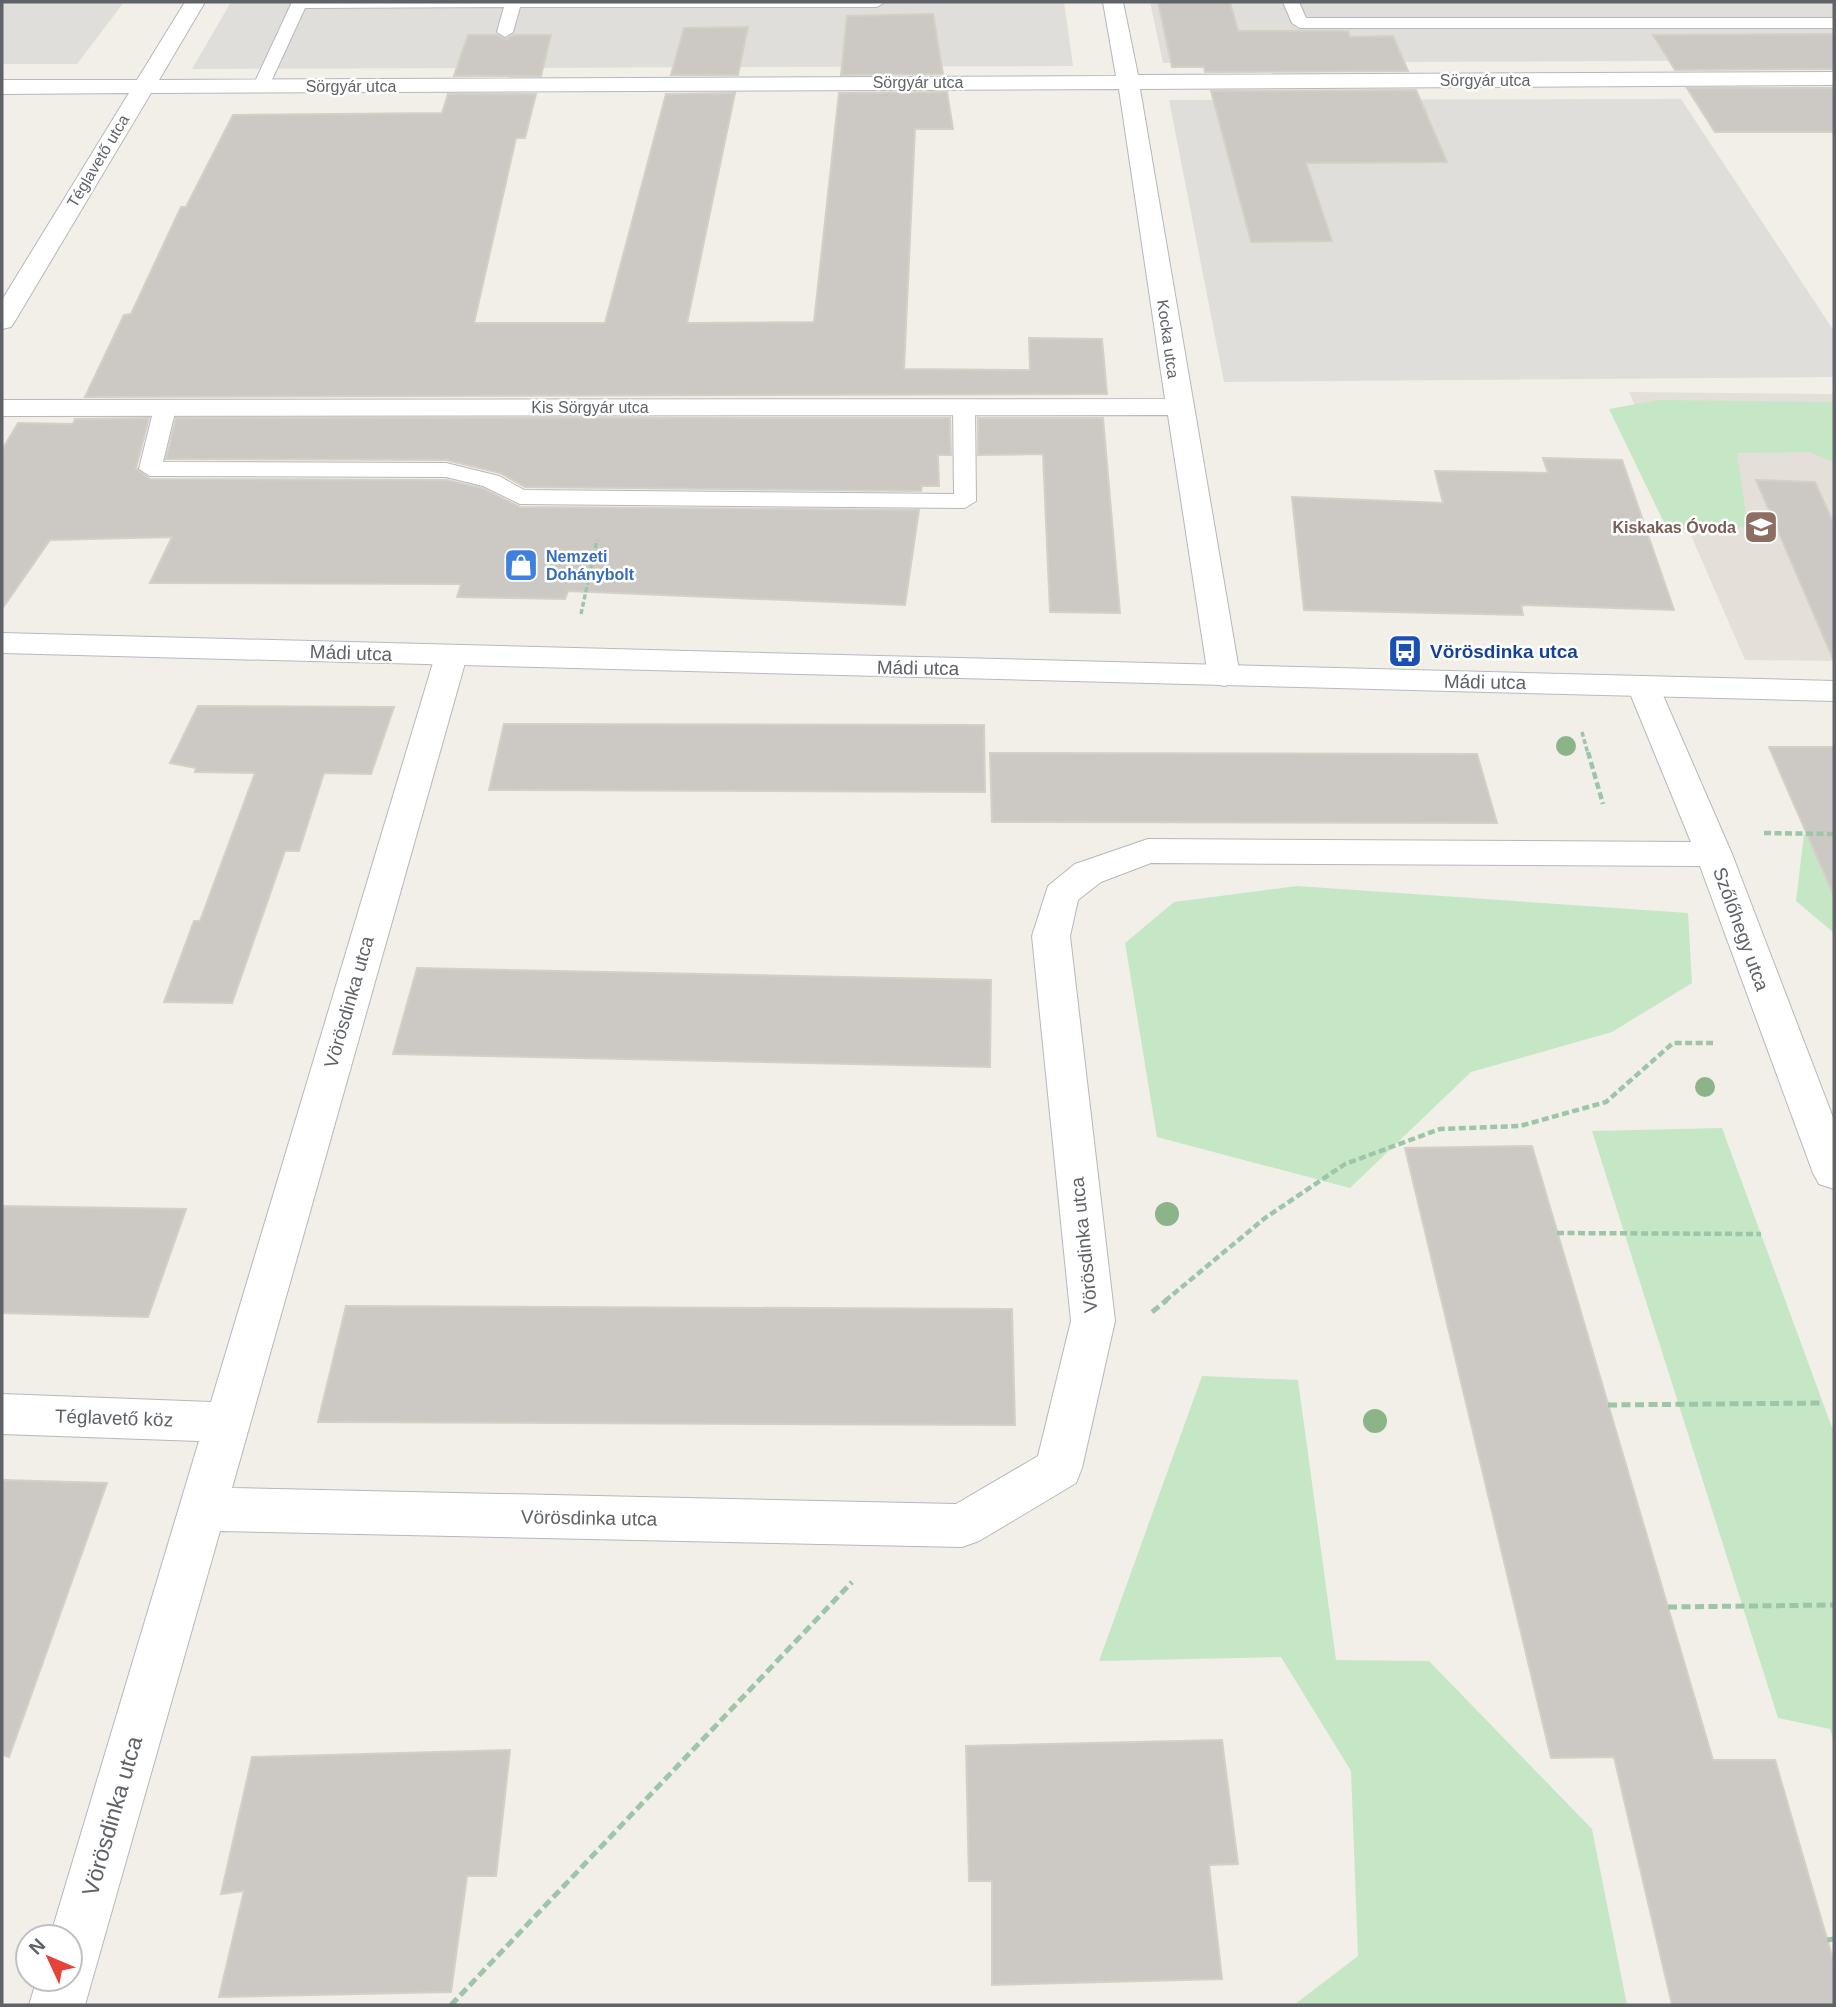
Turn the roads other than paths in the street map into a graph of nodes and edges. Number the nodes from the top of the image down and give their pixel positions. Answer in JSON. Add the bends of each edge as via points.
{"nodes":[{"id":1,"x":195,"y":2,"type":"edge"},
{"id":2,"x":300,"y":2,"type":"edge"},
{"id":3,"x":514,"y":2,"type":"edge"},
{"id":4,"x":824,"y":2,"type":"edge"},
{"id":5,"x":877,"y":2,"type":"edge"},
{"id":6,"x":1114,"y":2,"type":"edge"},
{"id":7,"x":1291,"y":2,"type":"edge"},
{"id":8,"x":1390,"y":2,"type":"edge"},
{"id":9,"x":1395,"y":22,"type":"junction"},
{"id":10,"x":1834,"y":23,"type":"edge"},
{"id":11,"x":505,"y":32,"type":"dead end"},
{"id":12,"x":1834,"y":79,"type":"edge"},
{"id":13,"x":1129,"y":81,"type":"junction"},
{"id":14,"x":261,"y":86,"type":"junction"},
{"id":15,"x":2,"y":87,"type":"edge"},
{"id":16,"x":142,"y":88,"type":"junction"},
{"id":17,"x":2,"y":321,"type":"edge"},
{"id":18,"x":964,"y":407,"type":"junction"},
{"id":19,"x":1178,"y":407,"type":"junction"},
{"id":20,"x":2,"y":408,"type":"edge"},
{"id":21,"x":165,"y":408,"type":"junction"},
{"id":22,"x":2,"y":643,"type":"edge"},
{"id":23,"x":451,"y":656,"type":"junction"},
{"id":24,"x":1224,"y":676,"type":"junction"},
{"id":25,"x":1643,"y":686,"type":"junction"},
{"id":26,"x":1834,"y":691,"type":"edge"},
{"id":27,"x":1714,"y":854,"type":"junction"},
{"id":28,"x":1834,"y":1173,"type":"edge"},
{"id":29,"x":2,"y":1414,"type":"edge"},
{"id":30,"x":226,"y":1422,"type":"junction"},
{"id":31,"x":201,"y":1509,"type":"junction"},
{"id":32,"x":81,"y":1923,"type":"edge"}],
"edges":[{"from":1,"to":16,"type":"street","name":"Téglavető utca"},
{"from":2,"to":3,"type":"lane"},
{"from":2,"to":14,"type":"lane"},
{"from":3,"to":4,"type":"lane"},
{"from":3,"to":11,"type":"lane"},
{"from":4,"to":5,"type":"lane"},
{"from":6,"to":13,"type":"street","name":"Kocka utca"},
{"from":7,"to":9,"type":"lane","via":[[1300,23]]},
{"from":8,"to":9,"type":"lane"},
{"from":9,"to":10,"type":"lane"},
{"from":12,"to":13,"type":"street","name":"Sörgyár utca"},
{"from":13,"to":14,"type":"street","name":"Sörgyár utca"},
{"from":13,"to":19,"type":"street","name":"Kocka utca"},
{"from":14,"to":16,"type":"street","name":"Sörgyár utca"},
{"from":15,"to":16,"type":"street","name":"Sörgyár utca"},
{"from":16,"to":17,"type":"street","name":"Téglavető utca"},
{"from":18,"to":19,"type":"street","name":"Kis Sörgyár utca"},
{"from":18,"to":21,"type":"street","name":"Kis Sörgyár utca"},
{"from":18,"to":21,"type":"lane","via":[[965,501],[520,496],[491,481],[446,470],[150,470]]},
{"from":19,"to":24,"type":"street","name":"Kocka utca"},
{"from":20,"to":21,"type":"street","name":"Kis Sörgyár utca"},
{"from":22,"to":23,"type":"street","name":"Mádi utca"},
{"from":23,"to":24,"type":"street","name":"Mádi utca"},
{"from":23,"to":30,"type":"street","name":"Vörösdinka utca"},
{"from":24,"to":25,"type":"street","name":"Mádi utca"},
{"from":25,"to":26,"type":"street","name":"Mádi utca"},
{"from":25,"to":27,"type":"street","name":"Szőlőhegy utca"},
{"from":27,"to":28,"type":"street","name":"Szőlőhegy utca"},
{"from":27,"to":31,"type":"street","name":"Vörösdinka utca","via":[[1148,850],[1088,873],[1061,895],[1051,936],[1093,1321],[1059,1468],[962,1526]]},
{"from":29,"to":30,"type":"street","name":"Téglavető köz"},
{"from":30,"to":31,"type":"street","name":"Vörösdinka utca"},
{"from":31,"to":32,"type":"street","name":"Vörösdinka utca"}]}
